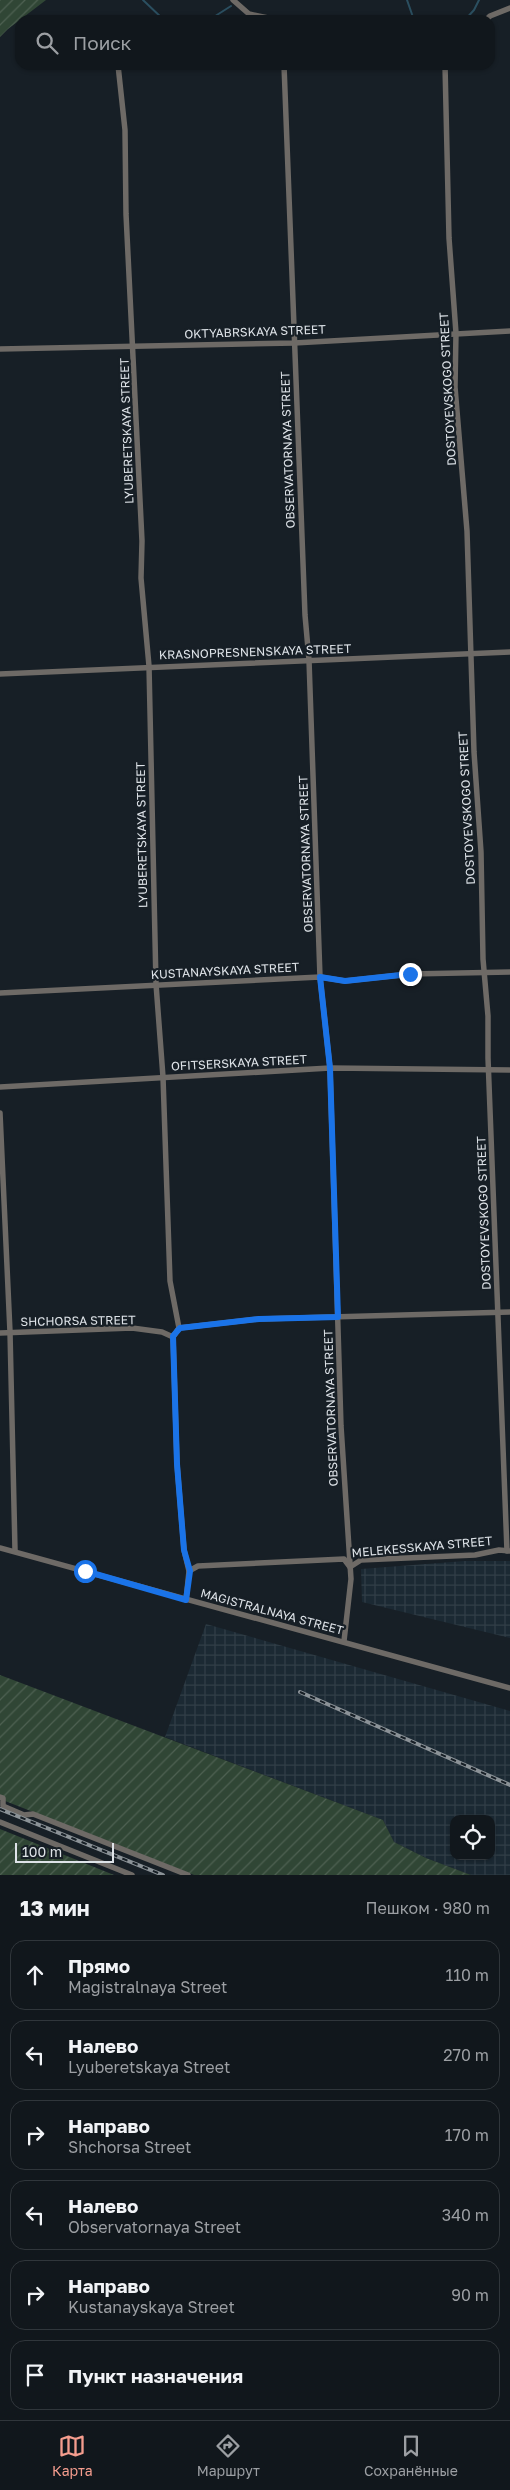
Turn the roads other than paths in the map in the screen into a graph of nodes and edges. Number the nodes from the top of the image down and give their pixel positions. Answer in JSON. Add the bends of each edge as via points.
{"nodes":[{"id":1,"x":233,"y":0,"type":"edge"},
{"id":2,"x":510,"y":8,"type":"edge"},
{"id":3,"x":255,"y":15,"type":"edge"},
{"id":4,"x":492,"y":15,"type":"edge"},
{"id":5,"x":119,"y":70,"type":"edge"},
{"id":6,"x":284,"y":70,"type":"edge"},
{"id":7,"x":445,"y":70,"type":"edge"},
{"id":8,"x":510,"y":331,"type":"edge"},
{"id":9,"x":456,"y":333,"type":"junction"},
{"id":10,"x":294,"y":343,"type":"junction"},
{"id":11,"x":133,"y":345,"type":"junction"},
{"id":12,"x":0,"y":350,"type":"edge"},
{"id":13,"x":510,"y":652,"type":"edge"},
{"id":14,"x":472,"y":654,"type":"junction"},
{"id":15,"x":309,"y":660,"type":"junction"},
{"id":16,"x":149,"y":666,"type":"junction"},
{"id":17,"x":0,"y":674,"type":"edge"},
{"id":18,"x":510,"y":972,"type":"edge"},
{"id":19,"x":485,"y":973,"type":"junction"},
{"id":20,"x":320,"y":977,"type":"junction"},
{"id":21,"x":156,"y":984,"type":"junction"},
{"id":22,"x":0,"y":993,"type":"edge"},
{"id":23,"x":330,"y":1068,"type":"junction"},
{"id":24,"x":488,"y":1069,"type":"junction"},
{"id":25,"x":510,"y":1070,"type":"edge"},
{"id":26,"x":163,"y":1077,"type":"junction"},
{"id":27,"x":0,"y":1087,"type":"edge"},
{"id":28,"x":0,"y":1113,"type":"edge"},
{"id":29,"x":497,"y":1312,"type":"junction"},
{"id":30,"x":510,"y":1312,"type":"edge"},
{"id":31,"x":338,"y":1317,"type":"junction"},
{"id":32,"x":180,"y":1328,"type":"junction"},
{"id":33,"x":10,"y":1332,"type":"junction"},
{"id":34,"x":0,"y":1333,"type":"edge"},
{"id":35,"x":173,"y":1336,"type":"junction"},
{"id":36,"x":0,"y":1548,"type":"edge"},
{"id":37,"x":16,"y":1550,"type":"junction"},
{"id":38,"x":509,"y":1551,"type":"edge"},
{"id":39,"x":350,"y":1566,"type":"junction"},
{"id":40,"x":190,"y":1571,"type":"junction"},
{"id":41,"x":186,"y":1600,"type":"junction"},
{"id":42,"x":344,"y":1641,"type":"junction"},
{"id":43,"x":510,"y":1688,"type":"edge"},
{"id":44,"x":0,"y":1797,"type":"edge"},
{"id":45,"x":0,"y":1822,"type":"edge"},
{"id":46,"x":132,"y":1875,"type":"edge"},
{"id":47,"x":188,"y":1875,"type":"edge"}],
"edges":[{"from":1,"to":3,"type":"street"},
{"from":2,"to":4,"type":"street"},
{"from":5,"to":11,"type":"street","name":"LYUBERETSKAYA STREET","via":[[125,130]]},
{"from":6,"to":10,"type":"street","name":"OBSERVATORNAYA STREET"},
{"from":7,"to":9,"type":"street","name":"DOSTOYEVSKOGO STREET","via":[[449,238]]},
{"from":8,"to":9,"type":"street","name":"OKTYABRSKAYA STREET"},
{"from":9,"to":10,"type":"street","name":"OKTYABRSKAYA STREET"},
{"from":9,"to":14,"type":"street","name":"DOSTOYEVSKOGO STREET","via":[[455,387]]},
{"from":10,"to":11,"type":"street","name":"OKTYABRSKAYA STREET"},
{"from":10,"to":15,"type":"street","name":"OBSERVATORNAYA STREET","via":[[304,615]]},
{"from":11,"to":12,"type":"street","name":"OKTYABRSKAYA STREET"},
{"from":11,"to":16,"type":"street","name":"LYUBERETSKAYA STREET","via":[[141,578]]},
{"from":13,"to":14,"type":"street","name":"KRASNOPRESNENSKAYA STREET"},
{"from":14,"to":15,"type":"street","name":"KRASNOPRESNENSKAYA STREET"},
{"from":14,"to":19,"type":"street","name":"DOSTOYEVSKOGO STREET"},
{"from":15,"to":16,"type":"street","name":"KRASNOPRESNENSKAYA STREET"},
{"from":15,"to":20,"type":"street","name":"OBSERVATORNAYA STREET"},
{"from":16,"to":17,"type":"street","name":"KRASNOPRESNENSKAYA STREET"},
{"from":16,"to":21,"type":"street","name":"LYUBERETSKAYA STREET"},
{"from":18,"to":19,"type":"street","name":"KUSTANAYSKAYA STREET"},
{"from":19,"to":20,"type":"street","name":"KUSTANAYSKAYA STREET","via":[[410,974],[345,981]]},
{"from":19,"to":24,"type":"street","name":"DOSTOYEVSKOGO STREET"},
{"from":20,"to":21,"type":"street","name":"KUSTANAYSKAYA STREET"},
{"from":20,"to":23,"type":"street","name":"OBSERVATORNAYA STREET"},
{"from":21,"to":22,"type":"street","name":"KUSTANAYSKAYA STREET"},
{"from":21,"to":26,"type":"street","name":"LYUBERETSKAYA STREET"},
{"from":23,"to":24,"type":"street","name":"OFITSERSKAYA STREET"},
{"from":23,"to":26,"type":"street","name":"OFITSERSKAYA STREET"},
{"from":23,"to":31,"type":"street","name":"OBSERVATORNAYA STREET"},
{"from":24,"to":25,"type":"street","name":"OFITSERSKAYA STREET"},
{"from":24,"to":29,"type":"street","name":"DOSTOYEVSKOGO STREET"},
{"from":26,"to":27,"type":"street","name":"OFITSERSKAYA STREET"},
{"from":26,"to":32,"type":"street","name":"LYUBERETSKAYA STREET","via":[[170,1281]]},
{"from":28,"to":33,"type":"street"},
{"from":29,"to":30,"type":"street"},
{"from":29,"to":31,"type":"street"},
{"from":29,"to":38,"type":"street","name":"DOSTOYEVSKOGO STREET"},
{"from":31,"to":32,"type":"street","via":[[259,1319]]},
{"from":31,"to":39,"type":"street","name":"OBSERVATORNAYA STREET"},
{"from":32,"to":35,"type":"street"},
{"from":33,"to":34,"type":"street","name":"SHCHORSA STREET"},
{"from":33,"to":35,"type":"street","name":"SHCHORSA STREET","via":[[132,1328]]},
{"from":33,"to":37,"type":"street"},
{"from":35,"to":40,"type":"street","via":[[177,1464],[184,1550]]},
{"from":36,"to":37,"type":"street","name":"MAGISTRALNAYA STREET"},
{"from":37,"to":41,"type":"street","name":"MAGISTRALNAYA STREET"},
{"from":38,"to":39,"type":"street","name":"MELEKESSKAYA STREET","via":[[361,1560]]},
{"from":39,"to":40,"type":"street","name":"MELEKESSKAYA STREET","via":[[344,1559],[321,1559],[198,1566]]},
{"from":39,"to":42,"type":"street","name":"OBSERVATORNAYA STREET"},
{"from":40,"to":41,"type":"street"},
{"from":41,"to":42,"type":"street","name":"MAGISTRALNAYA STREET"},
{"from":42,"to":43,"type":"street","name":"MAGISTRALNAYA STREET"},
{"from":44,"to":47,"type":"street","via":[[3,1798],[3,1806],[24,1815],[33,1814]]},
{"from":45,"to":46,"type":"street"}]}
